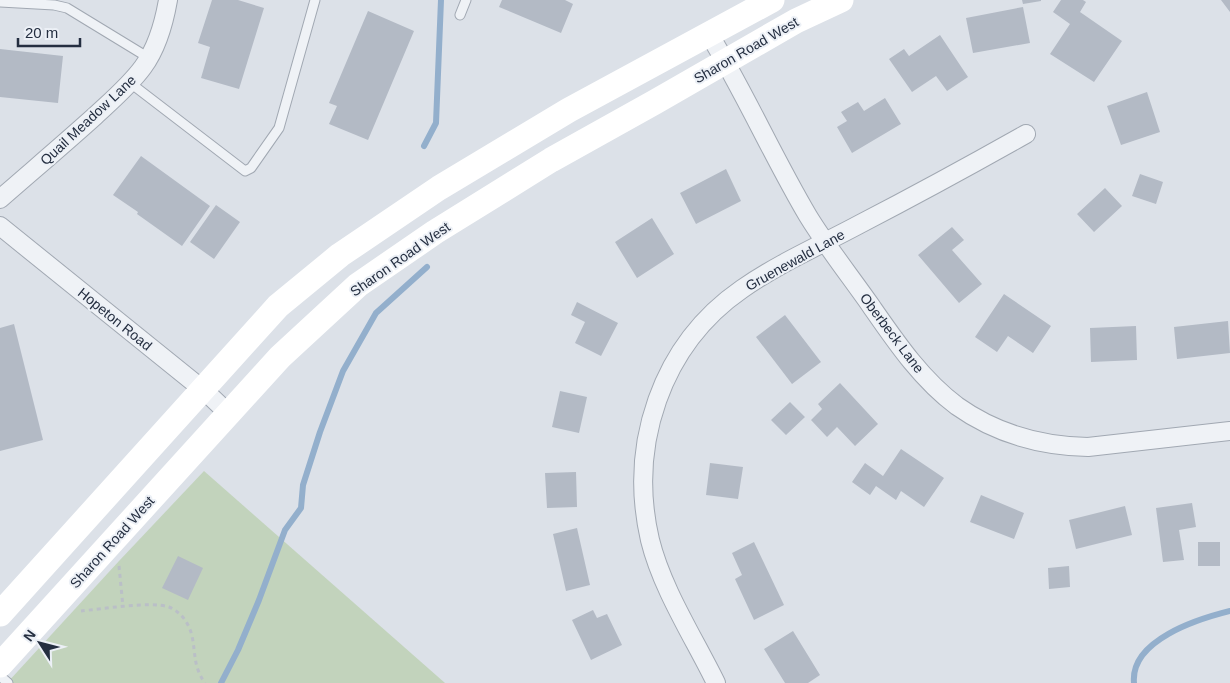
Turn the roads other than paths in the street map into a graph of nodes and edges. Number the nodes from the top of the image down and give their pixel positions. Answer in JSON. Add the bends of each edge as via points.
{"nodes":[{"id":1,"x":168,"y":0,"type":"edge"},
{"id":2,"x":315,"y":0,"type":"edge"},
{"id":3,"x":466,"y":0,"type":"edge"},
{"id":4,"x":772,"y":0,"type":"edge"},
{"id":5,"x":840,"y":0,"type":"edge"},
{"id":6,"x":16,"y":1,"type":"edge"},
{"id":7,"x":0,"y":2,"type":"edge"},
{"id":8,"x":460,"y":15,"type":"dead end"},
{"id":9,"x":709,"y":34,"type":"junction"},
{"id":10,"x":149,"y":58,"type":"junction"},
{"id":11,"x":726,"y":62,"type":"junction"},
{"id":12,"x":129,"y":82,"type":"junction"},
{"id":13,"x":1026,"y":134,"type":"dead end"},
{"id":14,"x":0,"y":199,"type":"edge"},
{"id":15,"x":0,"y":226,"type":"edge"},
{"id":16,"x":826,"y":242,"type":"junction"},
{"id":17,"x":203,"y":390,"type":"junction"},
{"id":18,"x":228,"y":414,"type":"junction"},
{"id":19,"x":1230,"y":431,"type":"edge"},
{"id":20,"x":0,"y":614,"type":"edge"},
{"id":21,"x":0,"y":665,"type":"edge"},
{"id":22,"x":0,"y":676,"type":"edge"},
{"id":23,"x":8,"y":683,"type":"edge"},
{"id":24,"x":716,"y":683,"type":"edge"}],
"edges":[{"from":1,"to":10,"type":"street","name":"Quail Meadow Lane","via":[[156,46]]},
{"from":2,"to":12,"type":"lane","via":[[279,128],[251,168],[245,171]]},
{"from":3,"to":8,"type":"lane"},
{"from":4,"to":9,"type":"main road"},
{"from":5,"to":11,"type":"main road","name":"Sharon Road West","via":[[796,21]]},
{"from":6,"to":7,"type":"lane"},
{"from":6,"to":10,"type":"lane","via":[[68,8]]},
{"from":9,"to":11,"type":"street","name":"Oberbeck Lane"},
{"from":9,"to":17,"type":"main road","via":[[569,110],[439,188],[340,255],[278,306]]},
{"from":10,"to":12,"type":"street","name":"Quail Meadow Lane"},
{"from":11,"to":16,"type":"street","name":"Oberbeck Lane","via":[[809,217]]},
{"from":11,"to":18,"type":"main road","name":"Sharon Road West","via":[[551,160],[435,232],[358,285],[280,357]]},
{"from":12,"to":14,"type":"street","name":"Quail Meadow Lane"},
{"from":13,"to":16,"type":"street","name":"Gruenewald Lane"},
{"from":15,"to":17,"type":"street","name":"Hopeton Road"},
{"from":16,"to":19,"type":"street","name":"Oberbeck Lane","via":[[904,353],[928,381],[957,406],[986,424],[1027,440],[1070,447]]},
{"from":16,"to":24,"type":"street","name":"Gruenewald Lane","via":[[741,289],[704,322],[673,365],[656,401],[646,438],[643,478],[650,541],[660,572]]},
{"from":17,"to":18,"type":"street","name":"Hopeton Road"},
{"from":17,"to":20,"type":"main road"},
{"from":18,"to":21,"type":"main road","name":"Sharon Road West"},
{"from":22,"to":23,"type":"lane"}]}
